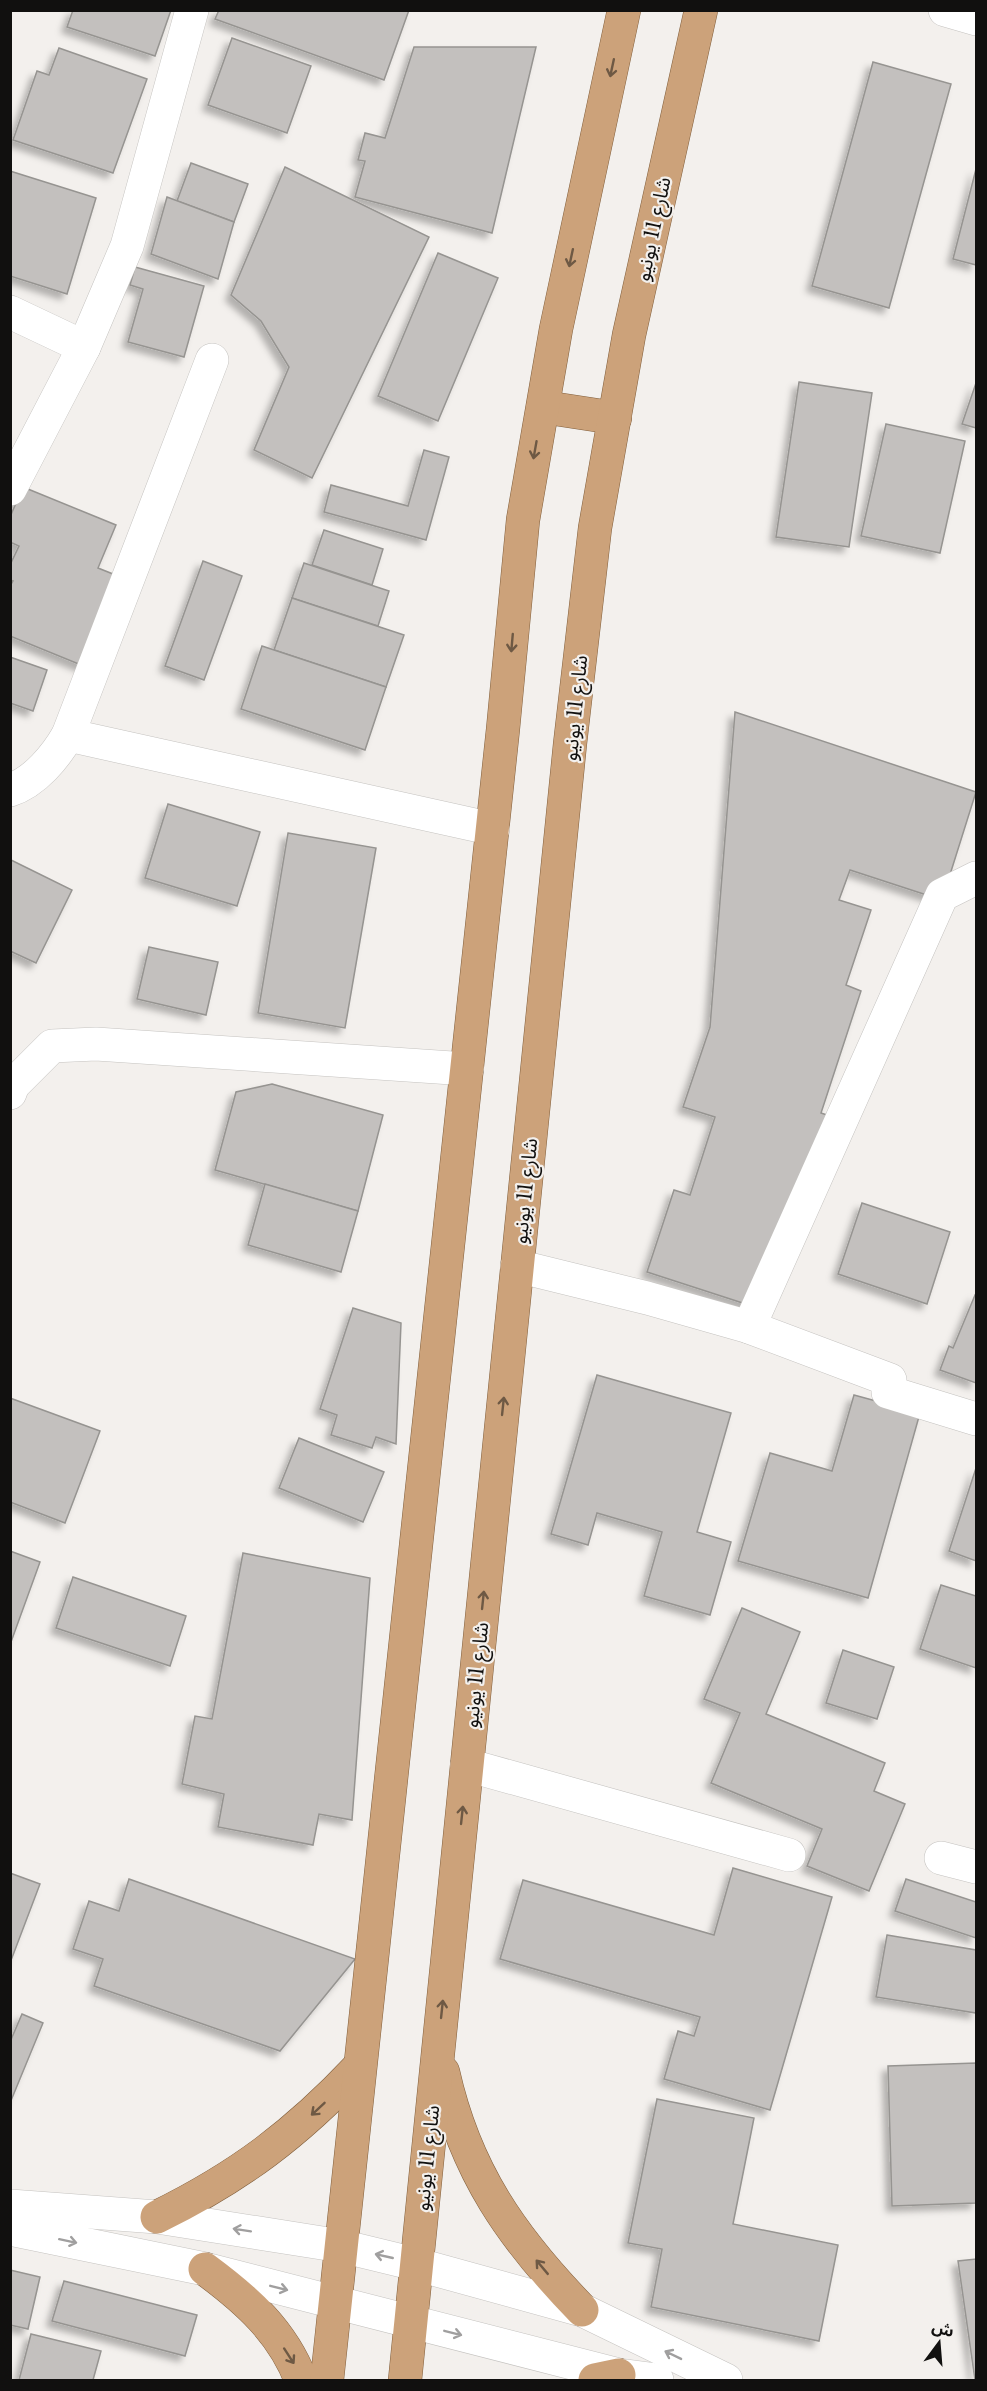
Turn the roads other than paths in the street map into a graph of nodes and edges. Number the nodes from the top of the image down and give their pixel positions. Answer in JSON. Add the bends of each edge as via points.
{"nodes":[{"id":1,"x":192,"y":10,"type":"edge"},
{"id":2,"x":624,"y":10,"type":"edge"},
{"id":3,"x":701,"y":10,"type":"edge"},
{"id":4,"x":945,"y":10,"type":"edge"},
{"id":5,"x":976,"y":19,"type":"edge"},
{"id":6,"x":10,"y":312,"type":"edge"},
{"id":7,"x":84,"y":347,"type":"junction"},
{"id":8,"x":212,"y":360,"type":"dead end"},
{"id":9,"x":543,"y":407,"type":"junction"},
{"id":10,"x":615,"y":418,"type":"junction"},
{"id":11,"x":10,"y":489,"type":"edge"},
{"id":12,"x":68,"y":735,"type":"junction"},
{"id":13,"x":10,"y":790,"type":"edge"},
{"id":14,"x":493,"y":829,"type":"junction"},
{"id":15,"x":976,"y":879,"type":"edge"},
{"id":16,"x":467,"y":1070,"type":"junction"},
{"id":17,"x":10,"y":1093,"type":"edge"},
{"id":18,"x":517,"y":1266,"type":"junction"},
{"id":19,"x":749,"y":1327,"type":"junction"},
{"id":20,"x":976,"y":1419,"type":"edge"},
{"id":21,"x":466,"y":1765,"type":"junction"},
{"id":22,"x":789,"y":1855,"type":"dead end"},
{"id":23,"x":941,"y":1858,"type":"dead end"},
{"id":24,"x":976,"y":1867,"type":"edge"},
{"id":25,"x":438,"y":2050,"type":"junction"},
{"id":26,"x":360,"y":2067,"type":"junction"},
{"id":27,"x":10,"y":2206,"type":"edge"},
{"id":28,"x":157,"y":2217,"type":"junction"},
{"id":29,"x":10,"y":2229,"type":"edge"},
{"id":30,"x":341,"y":2246,"type":"junction"},
{"id":31,"x":416,"y":2264,"type":"junction"},
{"id":32,"x":205,"y":2270,"type":"junction"},
{"id":33,"x":336,"y":2302,"type":"junction"},
{"id":34,"x":582,"y":2310,"type":"junction"},
{"id":35,"x":410,"y":2322,"type":"junction"},
{"id":36,"x":607,"y":2378,"type":"edge"},
{"id":37,"x":301,"y":2380,"type":"edge"},
{"id":38,"x":327,"y":2380,"type":"edge"},
{"id":39,"x":405,"y":2380,"type":"edge"},
{"id":40,"x":657,"y":2380,"type":"edge"},
{"id":41,"x":726,"y":2380,"type":"edge"}],
"edges":[{"from":1,"to":7,"type":"street","via":[[127,246]]},
{"from":2,"to":9,"type":"highway","one_way":true},
{"from":3,"to":10,"type":"highway","name":"شارع 11 يونيو","via":[[629,335]]},
{"from":4,"to":5,"type":"street"},
{"from":6,"to":7,"type":"street"},
{"from":7,"to":11,"type":"street"},
{"from":8,"to":12,"type":"street"},
{"from":9,"to":10,"type":"highway"},
{"from":9,"to":14,"type":"highway","one_way":true,"via":[[523,520]]},
{"from":10,"to":18,"type":"highway","name":"شارع 11 يونيو","via":[[595,528]]},
{"from":12,"to":13,"type":"street","via":[[57,755],[20,787]]},
{"from":12,"to":14,"type":"street"},
{"from":14,"to":16,"type":"highway"},
{"from":15,"to":19,"type":"street","via":[[942,895]]},
{"from":16,"to":17,"type":"street","via":[[96,1044],[52,1046],[13,1085]]},
{"from":16,"to":26,"type":"highway"},
{"from":18,"to":19,"type":"street"},
{"from":21,"to":18,"type":"highway","name":"شارع 11 يونيو","one_way":true},
{"from":19,"to":20,"type":"street","via":[[890,1380],[888,1392]]},
{"from":21,"to":22,"type":"street"},
{"from":25,"to":21,"type":"highway","name":"شارع 11 يونيو","one_way":true},
{"from":23,"to":24,"type":"street"},
{"from":25,"to":31,"type":"highway","name":"شارع 11 يونيو"},
{"from":34,"to":25,"type":"highway","one_way":true,"via":[[544,2271],[511,2228],[483,2181],[463,2139]]},
{"from":26,"to":28,"type":"highway","one_way":true,"via":[[267,2153],[195,2199]]},
{"from":26,"to":30,"type":"highway"},
{"from":27,"to":28,"type":"street"},
{"from":30,"to":28,"type":"street","one_way":true},
{"from":29,"to":32,"type":"street","one_way":true},
{"from":31,"to":30,"type":"street","one_way":true},
{"from":30,"to":33,"type":"highway"},
{"from":31,"to":34,"type":"street"},
{"from":31,"to":35,"type":"highway","name":"شارع 11 يونيو"},
{"from":32,"to":33,"type":"street","one_way":true},
{"from":32,"to":37,"type":"highway","one_way":true,"via":[[241,2295],[272,2328]]},
{"from":33,"to":35,"type":"street"},
{"from":33,"to":38,"type":"highway"},
{"from":41,"to":34,"type":"street","one_way":true},
{"from":35,"to":36,"type":"street","one_way":true},
{"from":35,"to":39,"type":"highway","name":"شارع 11 يونيو"},
{"from":36,"to":40,"type":"street"}]}
